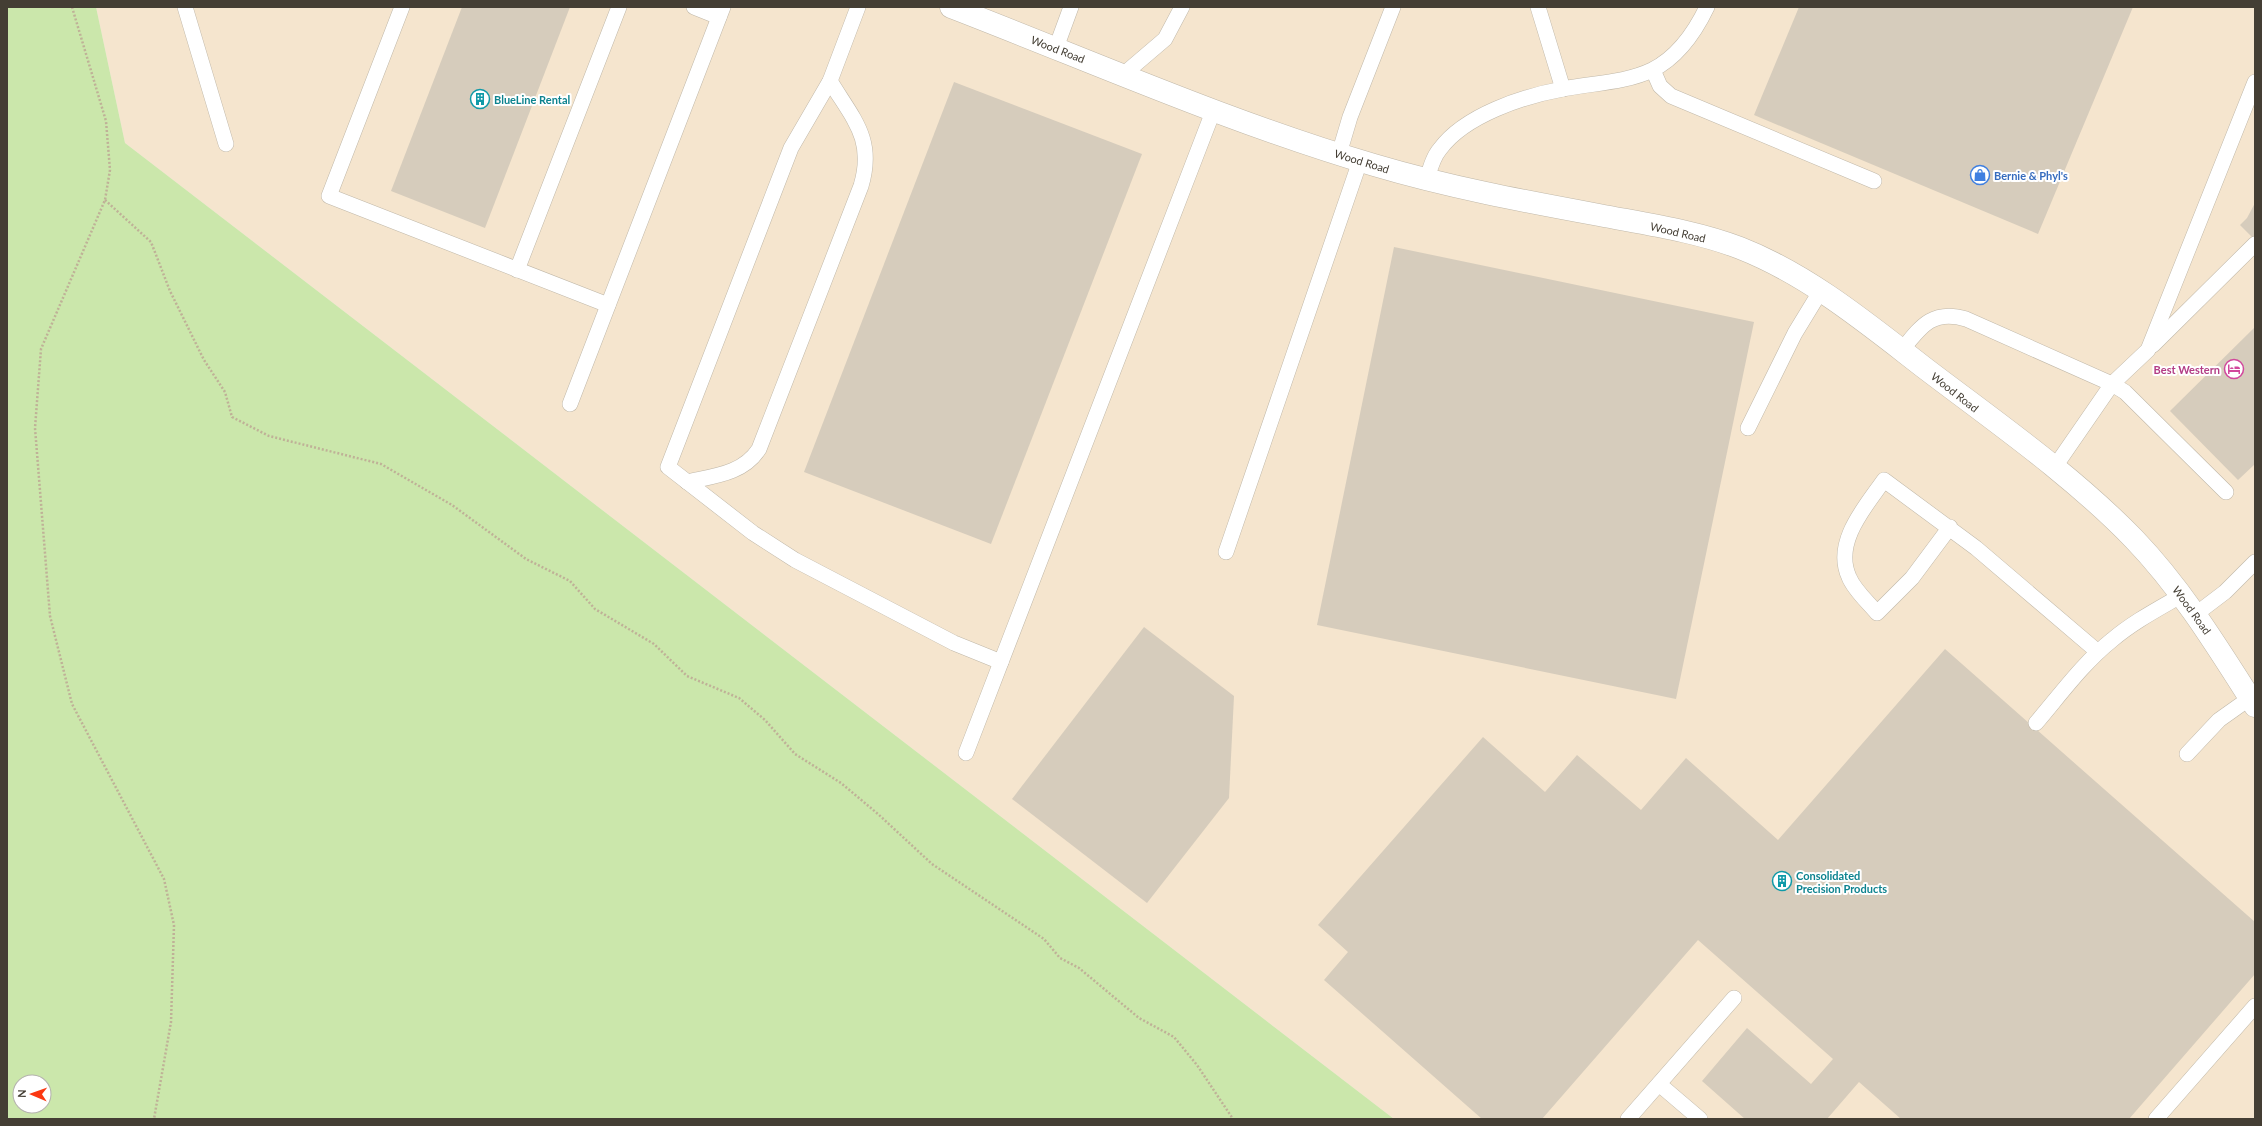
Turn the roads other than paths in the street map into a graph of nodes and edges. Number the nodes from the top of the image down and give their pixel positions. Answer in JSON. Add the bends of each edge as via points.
{"nodes":[{"id":1,"x":185,"y":7,"type":"edge"},
{"id":2,"x":402,"y":7,"type":"edge"},
{"id":3,"x":619,"y":7,"type":"edge"},
{"id":4,"x":694,"y":7,"type":"edge"},
{"id":5,"x":858,"y":7,"type":"edge"},
{"id":6,"x":951,"y":7,"type":"edge"},
{"id":7,"x":1071,"y":7,"type":"edge"},
{"id":8,"x":1182,"y":7,"type":"edge"},
{"id":9,"x":1393,"y":7,"type":"edge"},
{"id":10,"x":1538,"y":7,"type":"edge"},
{"id":11,"x":1707,"y":7,"type":"edge"},
{"id":12,"x":721,"y":12,"type":"edge"},
{"id":13,"x":979,"y":12,"type":"edge"},
{"id":14,"x":1056,"y":48,"type":"junction"},
{"id":15,"x":1652,"y":70,"type":"junction"},
{"id":16,"x":1124,"y":74,"type":"junction"},
{"id":17,"x":830,"y":81,"type":"junction"},
{"id":18,"x":2255,"y":82,"type":"edge"},
{"id":19,"x":1563,"y":89,"type":"junction"},
{"id":20,"x":1214,"y":109,"type":"junction"},
{"id":21,"x":226,"y":144,"type":"dead end"},
{"id":22,"x":1338,"y":154,"type":"junction"},
{"id":23,"x":1360,"y":161,"type":"junction"},
{"id":24,"x":1428,"y":179,"type":"junction"},
{"id":25,"x":1874,"y":181,"type":"dead end"},
{"id":26,"x":2255,"y":244,"type":"edge"},
{"id":27,"x":518,"y":270,"type":"junction"},
{"id":28,"x":1820,"y":292,"type":"junction"},
{"id":29,"x":608,"y":305,"type":"junction"},
{"id":30,"x":1902,"y":350,"type":"junction"},
{"id":31,"x":2148,"y":350,"type":"junction"},
{"id":32,"x":2112,"y":384,"type":"junction"},
{"id":33,"x":570,"y":404,"type":"dead end"},
{"id":34,"x":1748,"y":428,"type":"dead end"},
{"id":35,"x":2054,"y":468,"type":"junction"},
{"id":36,"x":687,"y":482,"type":"junction"},
{"id":37,"x":2226,"y":492,"type":"dead end"},
{"id":38,"x":1950,"y":527,"type":"junction"},
{"id":39,"x":1226,"y":552,"type":"dead end"},
{"id":40,"x":2255,"y":562,"type":"edge"},
{"id":41,"x":2182,"y":595,"type":"junction"},
{"id":42,"x":2196,"y":614,"type":"junction"},
{"id":43,"x":2098,"y":652,"type":"junction"},
{"id":44,"x":1001,"y":662,"type":"junction"},
{"id":45,"x":2252,"y":702,"type":"edge"},
{"id":46,"x":2036,"y":723,"type":"dead end"},
{"id":47,"x":966,"y":753,"type":"dead end"},
{"id":48,"x":2187,"y":754,"type":"dead end"},
{"id":49,"x":1734,"y":998,"type":"dead end"},
{"id":50,"x":2255,"y":1006,"type":"edge"},
{"id":51,"x":1659,"y":1084,"type":"junction"},
{"id":52,"x":1628,"y":1119,"type":"edge"},
{"id":53,"x":1700,"y":1119,"type":"edge"},
{"id":54,"x":2156,"y":1119,"type":"edge"}],
"edges":[{"from":1,"to":21,"type":"lane"},
{"from":2,"to":27,"type":"lane","via":[[329,196]]},
{"from":3,"to":27,"type":"lane"},
{"from":4,"to":12,"type":"lane"},
{"from":5,"to":17,"type":"lane"},
{"from":6,"to":13,"type":"street","name":"Wood Road"},
{"from":7,"to":14,"type":"lane"},
{"from":8,"to":16,"type":"lane","via":[[1165,39]]},
{"from":9,"to":22,"type":"lane"},
{"from":10,"to":19,"type":"lane"},
{"from":11,"to":15,"type":"lane","via":[[1692,36],[1681,48]]},
{"from":12,"to":29,"type":"lane"},
{"from":13,"to":14,"type":"street","name":"Wood Road"},
{"from":14,"to":16,"type":"street","name":"Wood Road"},
{"from":15,"to":19,"type":"lane","via":[[1615,80]]},
{"from":15,"to":25,"type":"lane","via":[[1660,86],[1671,96]]},
{"from":16,"to":20,"type":"street","name":"Wood Road"},
{"from":17,"to":36,"type":"lane","via":[[791,148],[668,467]]},
{"from":17,"to":36,"type":"lane","via":[[861,132],[866,146],[866,166],[861,186],[759,449],[745,465],[730,472]]},
{"from":18,"to":31,"type":"lane"},
{"from":19,"to":24,"type":"lane","via":[[1534,95],[1468,124],[1439,149]]},
{"from":20,"to":22,"type":"street","name":"Wood Road"},
{"from":20,"to":44,"type":"lane"},
{"from":22,"to":23,"type":"street","name":"Wood Road"},
{"from":23,"to":24,"type":"street","name":"Wood Road"},
{"from":23,"to":39,"type":"lane"},
{"from":24,"to":28,"type":"street","name":"Wood Road","via":[[1717,241],[1763,258]]},
{"from":26,"to":31,"type":"lane"},
{"from":27,"to":29,"type":"lane"},
{"from":28,"to":30,"type":"street","name":"Wood Road"},
{"from":28,"to":34,"type":"lane"},
{"from":29,"to":33,"type":"lane"},
{"from":30,"to":32,"type":"lane","via":[[1927,323],[1949,315],[1966,319]]},
{"from":30,"to":35,"type":"street","name":"Wood Road"},
{"from":31,"to":32,"type":"lane"},
{"from":32,"to":35,"type":"lane"},
{"from":32,"to":37,"type":"lane","via":[[2138,403]]},
{"from":35,"to":41,"type":"street","name":"Wood Road","via":[[2136,541]]},
{"from":36,"to":44,"type":"lane","via":[[753,533],[795,560],[954,643]]},
{"from":38,"to":38,"type":"lane","via":[[1912,578],[1877,613],[1849,577],[1845,550],[1854,524],[1884,480]]},
{"from":38,"to":43,"type":"lane"},
{"from":40,"to":42,"type":"lane","via":[[2225,592]]},
{"from":41,"to":42,"type":"street","name":"Wood Road"},
{"from":41,"to":43,"type":"lane","via":[[2126,628]]},
{"from":42,"to":45,"type":"street","name":"Wood Road"},
{"from":43,"to":46,"type":"lane"},
{"from":44,"to":47,"type":"lane"},
{"from":45,"to":48,"type":"lane","via":[[2220,720]]},
{"from":49,"to":51,"type":"lane"},
{"from":50,"to":54,"type":"lane"},
{"from":51,"to":52,"type":"lane"},
{"from":51,"to":53,"type":"lane"}]}
